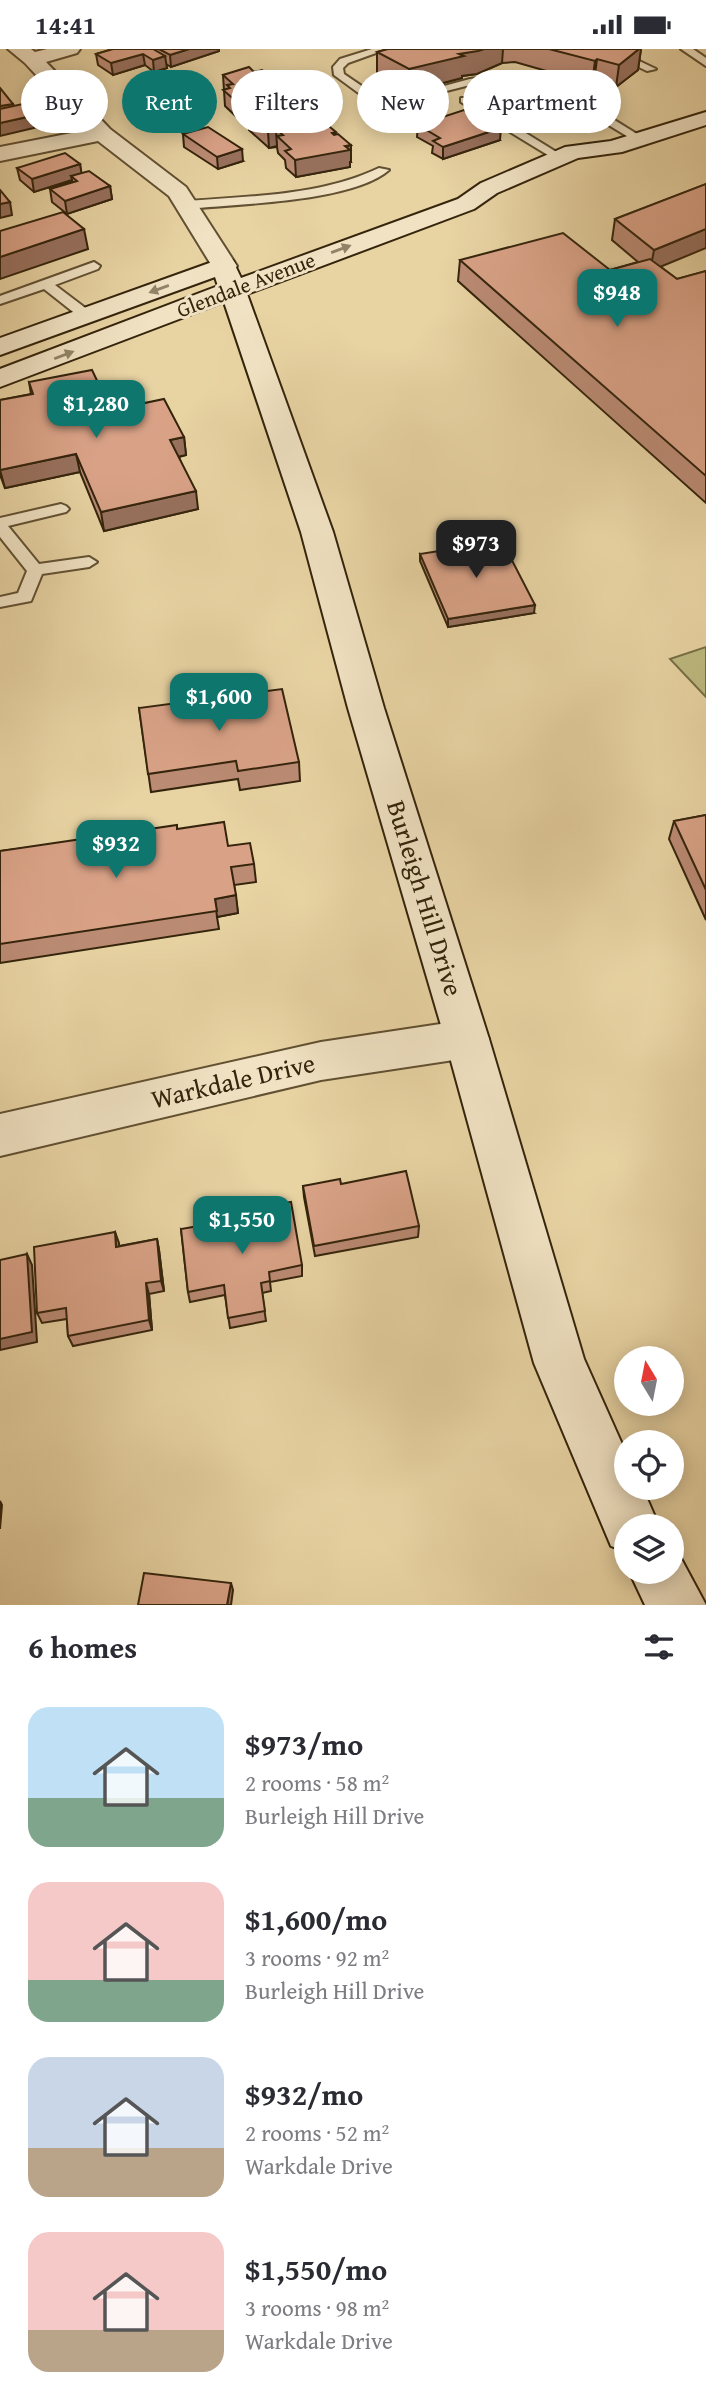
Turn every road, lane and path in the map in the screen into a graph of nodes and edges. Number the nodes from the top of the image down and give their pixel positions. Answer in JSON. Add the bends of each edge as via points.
{"nodes":[{"id":1,"x":70,"y":49,"type":"edge"},
{"id":2,"x":382,"y":49,"type":"edge"},
{"id":3,"x":606,"y":49,"type":"edge"},
{"id":4,"x":686,"y":49,"type":"edge"},
{"id":5,"x":25,"y":54,"type":"edge"},
{"id":6,"x":706,"y":63,"type":"edge"},
{"id":7,"x":651,"y":69,"type":"dead end"},
{"id":8,"x":463,"y":85,"type":"edge"},
{"id":9,"x":706,"y":99,"type":"edge"},
{"id":10,"x":706,"y":118,"type":"edge"},
{"id":11,"x":621,"y":124,"type":"edge"},
{"id":12,"x":621,"y":127,"type":"edge"},
{"id":13,"x":526,"y":133,"type":"edge"},
{"id":14,"x":595,"y":133,"type":"edge"},
{"id":15,"x":102,"y":134,"type":"junction"},
{"id":16,"x":639,"y":139,"type":"junction"},
{"id":17,"x":0,"y":154,"type":"edge"},
{"id":18,"x":567,"y":155,"type":"junction"},
{"id":19,"x":383,"y":170,"type":"dead end"},
{"id":20,"x":489,"y":188,"type":"junction"},
{"id":21,"x":187,"y":205,"type":"junction"},
{"id":22,"x":299,"y":240,"type":"dead end"},
{"id":23,"x":94,"y":266,"type":"dead end"},
{"id":24,"x":235,"y":272,"type":"junction"},
{"id":25,"x":46,"y":284,"type":"junction"},
{"id":26,"x":0,"y":300,"type":"edge"},
{"id":27,"x":86,"y":316,"type":"junction"},
{"id":28,"x":0,"y":347,"type":"edge"},
{"id":29,"x":0,"y":379,"type":"edge"},
{"id":30,"x":61,"y":509,"type":"dead end"},
{"id":31,"x":0,"y":525,"type":"edge"},
{"id":32,"x":89,"y":562,"type":"dead end"},
{"id":33,"x":35,"y":569,"type":"junction"},
{"id":34,"x":0,"y":602,"type":"edge"},
{"id":35,"x":467,"y":1039,"type":"junction"},
{"id":36,"x":0,"y":1135,"type":"edge"},
{"id":37,"x":626,"y":1514,"type":"edge"},
{"id":38,"x":665,"y":1584,"type":"edge"},
{"id":39,"x":677,"y":1605,"type":"edge"}],
"edges":[{"from":1,"to":5,"type":"main road"},
{"from":2,"to":8,"type":"lane","via":[[338,67],[340,75],[383,106]]},
{"from":3,"to":7,"type":"lane"},
{"from":4,"to":6,"type":"lane"},
{"from":5,"to":15,"type":"main road","name":"Burleigh Hill Drive"},
{"from":9,"to":11,"type":"main road","name":"Glendale Avenue"},
{"from":10,"to":16,"type":"main road","name":"Glendale Avenue"},
{"from":12,"to":16,"type":"lane"},
{"from":13,"to":18,"type":"lane"},
{"from":14,"to":18,"type":"main road","name":"Glendale Avenue","via":[[577,139]]},
{"from":15,"to":17,"type":"main road"},
{"from":15,"to":21,"type":"main road","name":"Burleigh Hill Drive","via":[[178,192]]},
{"from":16,"to":18,"type":"main road","name":"Glendale Avenue"},
{"from":18,"to":20,"type":"main road","name":"Glendale Avenue"},
{"from":19,"to":21,"type":"lane","via":[[370,179],[326,189]]},
{"from":20,"to":22,"type":"main road","name":"Glendale Avenue","via":[[435,193]]},
{"from":24,"to":20,"type":"main road","name":"Glendale Avenue","one_way":true,"via":[[466,204]]},
{"from":21,"to":24,"type":"main road","name":"Burleigh Hill Drive"},
{"from":23,"to":25,"type":"lane"},
{"from":24,"to":27,"type":"main road","name":"Glendale Avenue","one_way":true},
{"from":29,"to":24,"type":"main road","name":"Glendale Avenue","one_way":true},
{"from":24,"to":35,"type":"main road","name":"Burleigh Hill Drive"},
{"from":25,"to":26,"type":"lane"},
{"from":25,"to":27,"type":"lane"},
{"from":27,"to":28,"type":"main road","name":"Glendale Avenue"},
{"from":30,"to":31,"type":"lane"},
{"from":31,"to":33,"type":"lane"},
{"from":32,"to":33,"type":"lane"},
{"from":33,"to":34,"type":"lane","via":[[25,597]]},
{"from":35,"to":36,"type":"main road","name":"Warkdale Drive","via":[[321,1061]]},
{"from":35,"to":37,"type":"main road","name":"Burleigh Hill Drive","via":[[561,1363]]},
{"from":38,"to":39,"type":"main road"}]}
